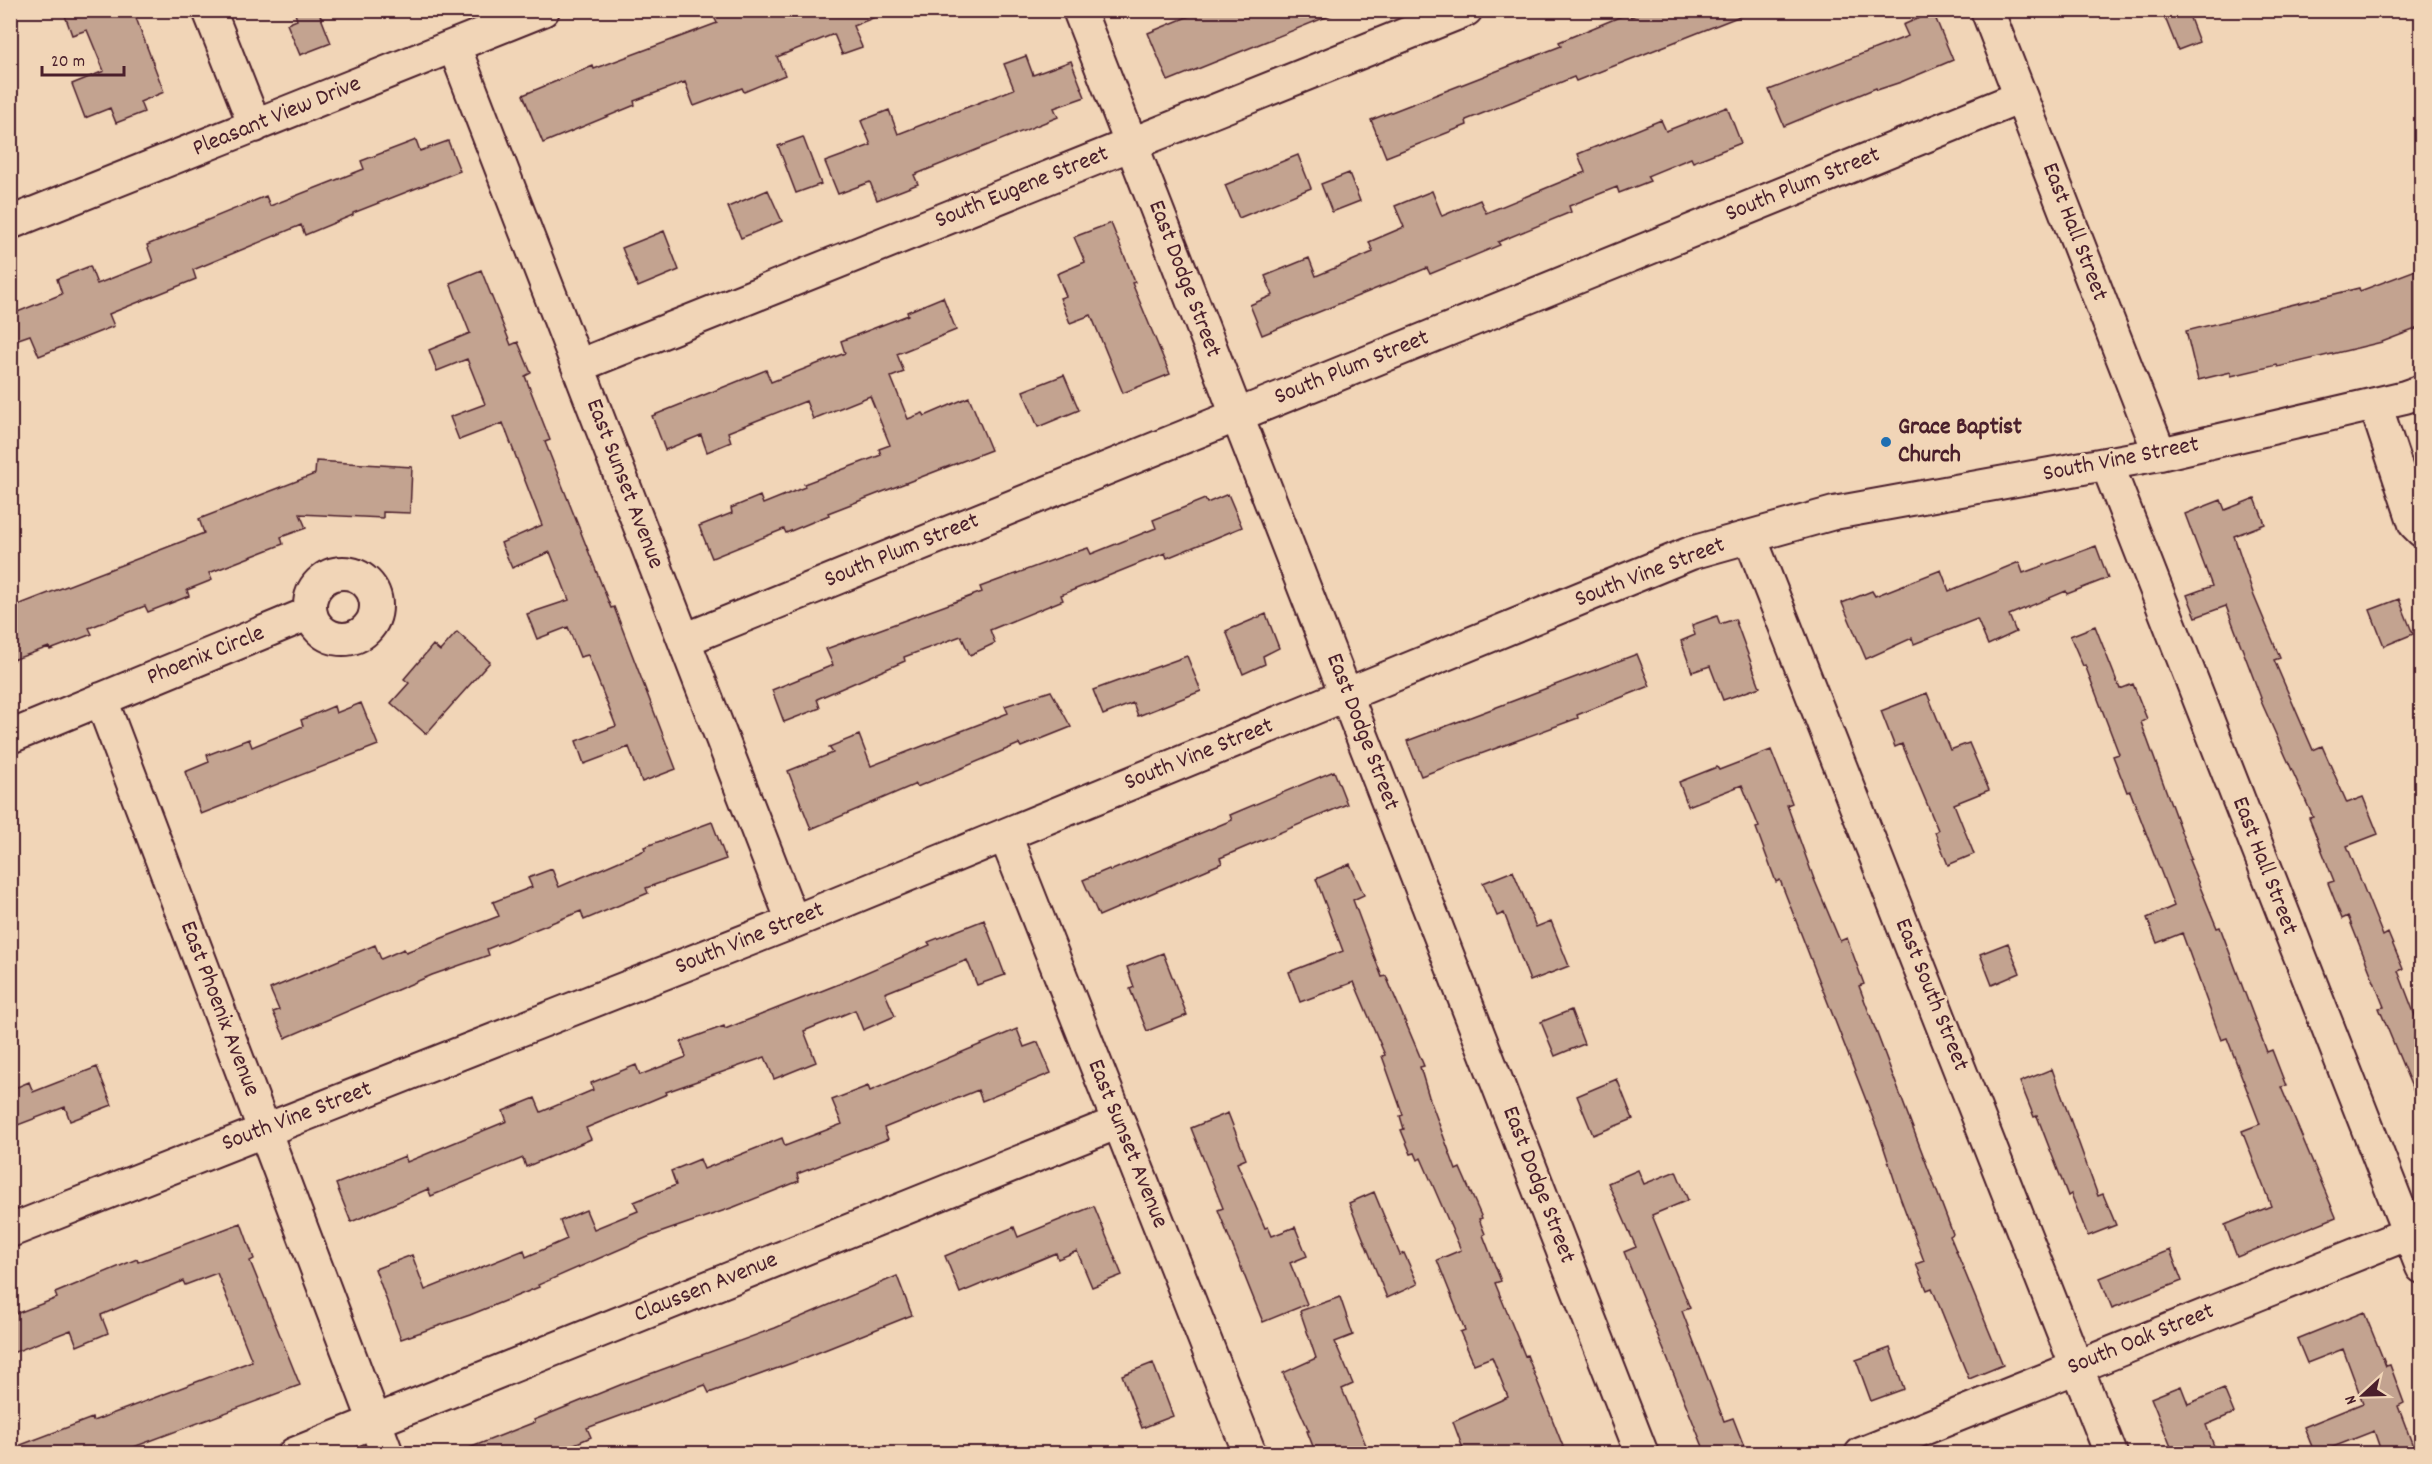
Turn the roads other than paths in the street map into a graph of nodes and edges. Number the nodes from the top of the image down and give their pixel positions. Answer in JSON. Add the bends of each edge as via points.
{"nodes":[{"id":1,"x":209,"y":10,"type":"edge"},
{"id":2,"x":543,"y":10,"type":"edge"},
{"id":3,"x":1079,"y":10,"type":"edge"},
{"id":4,"x":1466,"y":10,"type":"edge"},
{"id":5,"x":1987,"y":10,"type":"edge"},
{"id":6,"x":454,"y":46,"type":"junction"},
{"id":7,"x":2021,"y":97,"type":"junction"},
{"id":8,"x":255,"y":126,"type":"junction"},
{"id":9,"x":1131,"y":144,"type":"junction"},
{"id":10,"x":10,"y":223,"type":"edge"},
{"id":11,"x":578,"y":366,"type":"junction"},
{"id":12,"x":2421,"y":391,"type":"edge"},
{"id":13,"x":2375,"y":404,"type":"junction"},
{"id":14,"x":1238,"y":415,"type":"junction"},
{"id":15,"x":2160,"y":454,"type":"junction"},
{"id":16,"x":2107,"y":464,"type":"junction"},
{"id":17,"x":2421,"y":531,"type":"edge"},
{"id":18,"x":1750,"y":537,"type":"junction"},
{"id":19,"x":310,"y":613,"type":"dead end"},
{"id":20,"x":684,"y":640,"type":"junction"},
{"id":21,"x":1347,"y":694,"type":"junction"},
{"id":22,"x":101,"y":699,"type":"junction"},
{"id":23,"x":10,"y":737,"type":"edge"},
{"id":24,"x":1005,"y":835,"type":"junction"},
{"id":25,"x":793,"y":922,"type":"junction"},
{"id":26,"x":1119,"y":1122,"type":"junction"},
{"id":27,"x":264,"y":1129,"type":"junction"},
{"id":28,"x":2415,"y":1230,"type":"edge"},
{"id":29,"x":10,"y":1231,"type":"edge"},
{"id":30,"x":2421,"y":1267,"type":"edge"},
{"id":31,"x":2077,"y":1366,"type":"junction"},
{"id":32,"x":375,"y":1421,"type":"junction"},
{"id":33,"x":294,"y":1454,"type":"edge"},
{"id":34,"x":387,"y":1454,"type":"edge"},
{"id":35,"x":1250,"y":1454,"type":"edge"},
{"id":36,"x":1642,"y":1454,"type":"edge"},
{"id":37,"x":1861,"y":1454,"type":"edge"},
{"id":38,"x":2111,"y":1454,"type":"edge"}],
"edges":[{"from":1,"to":8,"type":"street"},
{"from":2,"to":6,"type":"street","name":"Pleasant View Drive"},
{"from":3,"to":9,"type":"street","name":"East Dodge Street"},
{"from":4,"to":9,"type":"street","name":"South Eugene Street"},
{"from":5,"to":7,"type":"street","name":"East Hall Street"},
{"from":6,"to":8,"type":"street","name":"Pleasant View Drive"},
{"from":6,"to":11,"type":"street","name":"East Sunset Avenue"},
{"from":7,"to":14,"type":"street","name":"South Plum Street"},
{"from":7,"to":15,"type":"street","name":"East Hall Street"},
{"from":8,"to":10,"type":"street","name":"Pleasant View Drive"},
{"from":9,"to":11,"type":"street","name":"South Eugene Street"},
{"from":9,"to":14,"type":"street","name":"East Dodge Street"},
{"from":11,"to":20,"type":"street","name":"East Sunset Avenue"},
{"from":12,"to":13,"type":"street","name":"South Vine Street"},
{"from":13,"to":15,"type":"street","name":"South Vine Street"},
{"from":13,"to":17,"type":"street","via":[[2415,524]]},
{"from":14,"to":20,"type":"street","name":"South Plum Street"},
{"from":14,"to":21,"type":"street","name":"East Dodge Street"},
{"from":15,"to":16,"type":"street","name":"South Vine Street"},
{"from":16,"to":18,"type":"street","name":"South Vine Street","via":[[1834,513]]},
{"from":16,"to":28,"type":"street","name":"East Hall Street"},
{"from":18,"to":21,"type":"street","name":"South Vine Street","via":[[1691,553]]},
{"from":18,"to":31,"type":"street","name":"East South Street"},
{"from":19,"to":22,"type":"street","name":"Phoenix Circle"},
{"from":20,"to":25,"type":"street","name":"East Sunset Avenue"},
{"from":21,"to":24,"type":"street","name":"South Vine Street"},
{"from":21,"to":36,"type":"street","name":"East Dodge Street"},
{"from":22,"to":23,"type":"street","name":"Phoenix Circle"},
{"from":22,"to":27,"type":"street","name":"East Phoenix Avenue"},
{"from":24,"to":25,"type":"street","name":"South Vine Street"},
{"from":24,"to":26,"type":"street","name":"East Sunset Avenue"},
{"from":25,"to":27,"type":"street","name":"South Vine Street"},
{"from":26,"to":32,"type":"street","name":"Claussen Avenue"},
{"from":26,"to":35,"type":"street","name":"East Sunset Avenue"},
{"from":27,"to":29,"type":"street","name":"South Vine Street"},
{"from":27,"to":32,"type":"street","name":"East Phoenix Avenue"},
{"from":28,"to":30,"type":"street","name":"East Hall Street"},
{"from":28,"to":31,"type":"street","name":"South Oak Street"},
{"from":31,"to":37,"type":"street","name":"South Oak Street"},
{"from":31,"to":38,"type":"street","name":"East South Street"},
{"from":32,"to":33,"type":"street","name":"Claussen Avenue"},
{"from":32,"to":34,"type":"street","name":"East Phoenix Avenue"}]}
